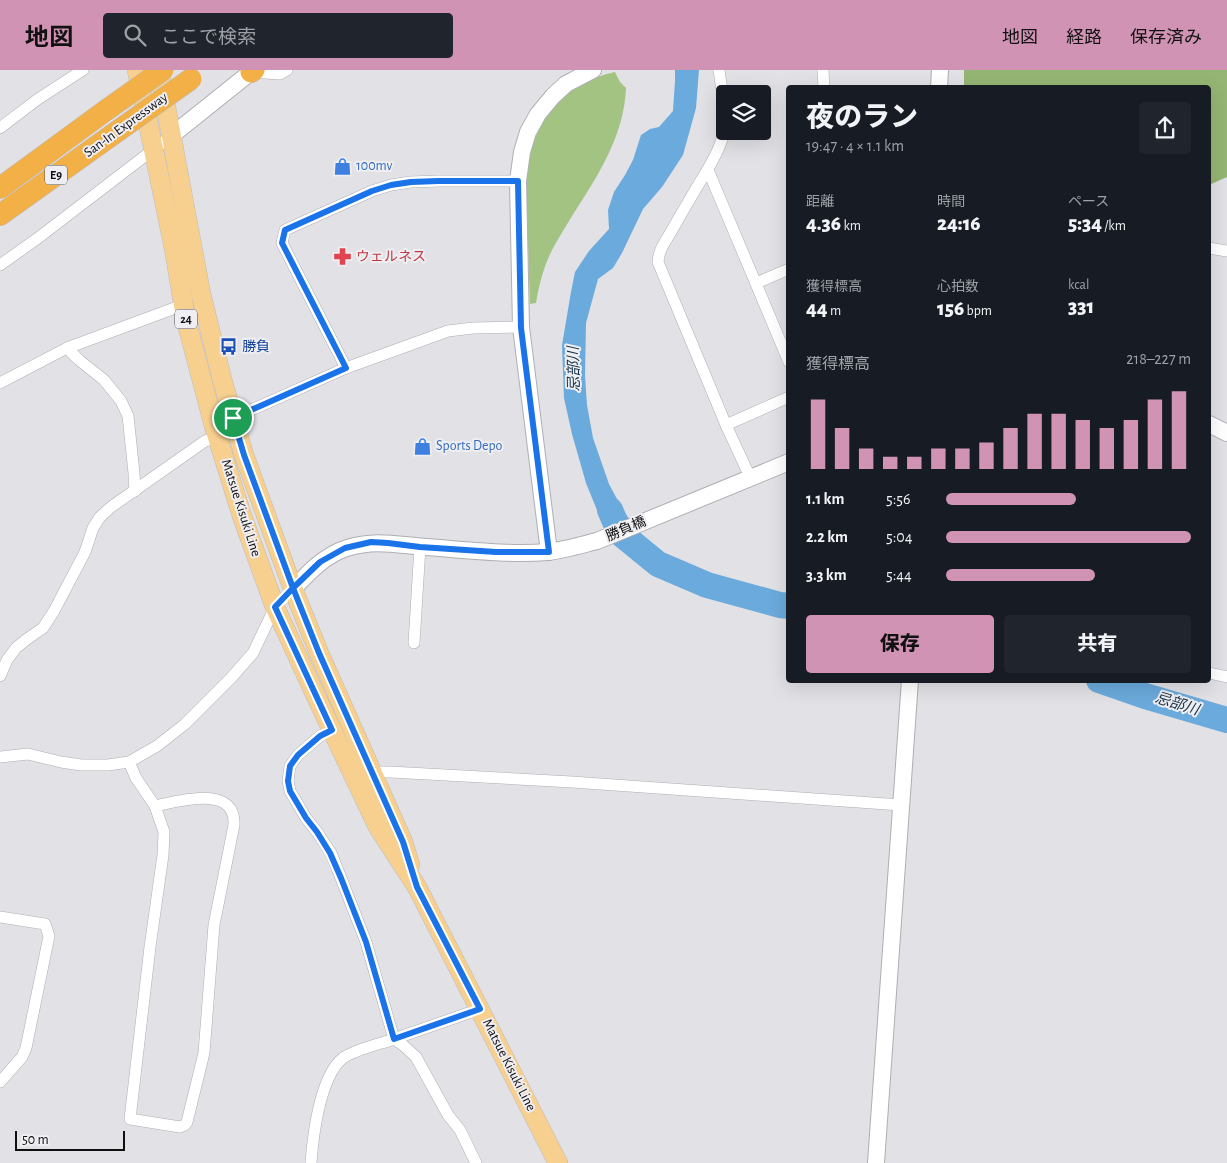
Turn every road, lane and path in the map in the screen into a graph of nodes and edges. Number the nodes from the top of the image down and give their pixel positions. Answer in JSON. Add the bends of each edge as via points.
{"nodes":[{"id":1,"x":83,"y":70,"type":"edge"},
{"id":2,"x":138,"y":70,"type":"edge"},
{"id":3,"x":159,"y":70,"type":"edge"},
{"id":4,"x":163,"y":70,"type":"edge"},
{"id":5,"x":287,"y":70,"type":"edge"},
{"id":6,"x":593,"y":70,"type":"edge"},
{"id":7,"x":720,"y":70,"type":"edge"},
{"id":8,"x":823,"y":70,"type":"edge"},
{"id":9,"x":940,"y":70,"type":"edge"},
{"id":10,"x":252,"y":71,"type":"edge"},
{"id":11,"x":197,"y":74,"type":"edge"},
{"id":12,"x":824,"y":85,"type":"edge"},
{"id":13,"x":939,"y":85,"type":"edge"},
{"id":14,"x":0,"y":128,"type":"edge"},
{"id":15,"x":171,"y":136,"type":"junction"},
{"id":16,"x":154,"y":150,"type":"junction"},
{"id":17,"x":708,"y":170,"type":"junction"},
{"id":18,"x":518,"y":181,"type":"junction"},
{"id":19,"x":0,"y":188,"type":"edge"},
{"id":20,"x":0,"y":215,"type":"edge"},
{"id":21,"x":1211,"y":248,"type":"edge"},
{"id":22,"x":1227,"y":251,"type":"edge"},
{"id":23,"x":0,"y":265,"type":"edge"},
{"id":24,"x":786,"y":270,"type":"edge"},
{"id":25,"x":756,"y":283,"type":"junction"},
{"id":26,"x":183,"y":305,"type":"junction"},
{"id":27,"x":521,"y":328,"type":"junction"},
{"id":28,"x":67,"y":348,"type":"junction"},
{"id":29,"x":786,"y":355,"type":"edge"},
{"id":30,"x":346,"y":368,"type":"junction"},
{"id":31,"x":0,"y":383,"type":"edge"},
{"id":32,"x":786,"y":398,"type":"edge"},
{"id":33,"x":233,"y":418,"type":"junction"},
{"id":34,"x":726,"y":424,"type":"junction"},
{"id":35,"x":1211,"y":425,"type":"edge"},
{"id":36,"x":1227,"y":433,"type":"edge"},
{"id":37,"x":217,"y":437,"type":"junction"},
{"id":38,"x":786,"y":463,"type":"edge"},
{"id":39,"x":750,"y":477,"type":"junction"},
{"id":40,"x":135,"y":491,"type":"junction"},
{"id":41,"x":420,"y":547,"type":"junction"},
{"id":42,"x":549,"y":552,"type":"junction"},
{"id":43,"x":293,"y":588,"type":"junction"},
{"id":44,"x":275,"y":607,"type":"junction"},
{"id":45,"x":414,"y":643,"type":"dead end"},
{"id":46,"x":1211,"y":673,"type":"edge"},
{"id":47,"x":0,"y":676,"type":"edge"},
{"id":48,"x":1227,"y":677,"type":"edge"},
{"id":49,"x":910,"y":683,"type":"edge"},
{"id":50,"x":332,"y":730,"type":"junction"},
{"id":51,"x":0,"y":757,"type":"edge"},
{"id":52,"x":129,"y":762,"type":"junction"},
{"id":53,"x":372,"y":772,"type":"junction"},
{"id":54,"x":901,"y":805,"type":"junction"},
{"id":55,"x":155,"y":806,"type":"junction"},
{"id":56,"x":417,"y":887,"type":"junction"},
{"id":57,"x":0,"y":917,"type":"edge"},
{"id":58,"x":480,"y":1009,"type":"junction"},
{"id":59,"x":394,"y":1039,"type":"junction"},
{"id":60,"x":0,"y":1082,"type":"edge"},
{"id":61,"x":310,"y":1163,"type":"edge"},
{"id":62,"x":476,"y":1163,"type":"edge"},
{"id":63,"x":558,"y":1163,"type":"edge"},
{"id":64,"x":876,"y":1163,"type":"edge"}],
"edges":[{"from":1,"to":14,"type":"street"},
{"from":2,"to":16,"type":"main road","name":"Matsue Kisuki Line","number":"24"},
{"from":3,"to":15,"type":"main road","name":"Matsue Kisuki Line","number":"24"},
{"from":4,"to":19,"type":"highway","name":"San-In Expressway","number":"E9","bridge":true},
{"from":5,"to":10,"type":"street","via":[[280,74]]},
{"from":6,"to":18,"type":"street","via":[[566,84],[538,114],[522,152]]},
{"from":7,"to":17,"type":"street","via":[[722,137]]},
{"from":8,"to":12,"type":"street"},
{"from":9,"to":13,"type":"street"},
{"from":10,"to":15,"type":"street"},
{"from":11,"to":20,"type":"highway","name":"San-In Expressway","number":"E9","bridge":true},
{"from":15,"to":16,"type":"street"},
{"from":15,"to":33,"type":"main road","name":"Matsue Kisuki Line","number":"24","via":[[201,294]]},
{"from":16,"to":23,"type":"street"},
{"from":16,"to":26,"type":"main road","name":"Matsue Kisuki Line","number":"24"},
{"from":17,"to":25,"type":"street"},
{"from":17,"to":34,"type":"street","via":[[662,246],[658,262]]},
{"from":18,"to":27,"type":"street"},
{"from":18,"to":30,"type":"street","via":[[438,181],[391,185],[285,230],[282,243]]},
{"from":21,"to":22,"type":"street"},
{"from":24,"to":25,"type":"street"},
{"from":25,"to":29,"type":"street"},
{"from":26,"to":28,"type":"street"},
{"from":26,"to":37,"type":"main road","name":"Matsue Kisuki Line","number":"24"},
{"from":27,"to":30,"type":"street","via":[[448,331]]},
{"from":27,"to":42,"type":"street"},
{"from":28,"to":31,"type":"street"},
{"from":28,"to":40,"type":"street","via":[[104,380],[121,401],[128,416]]},
{"from":30,"to":33,"type":"street"},
{"from":32,"to":34,"type":"street"},
{"from":33,"to":43,"type":"main road","name":"Matsue Kisuki Line","number":"24"},
{"from":34,"to":39,"type":"street"},
{"from":35,"to":36,"type":"street"},
{"from":37,"to":40,"type":"street","via":[[205,441]]},
{"from":37,"to":44,"type":"main road","name":"Matsue Kisuki Line","number":"24"},
{"from":38,"to":39,"type":"street","name":"勝負橋"},
{"from":39,"to":42,"type":"street","name":"勝負橋","via":[[596,541]]},
{"from":40,"to":47,"type":"street","via":[[100,517],[54,611],[43,628],[16,648]]},
{"from":41,"to":42,"type":"street","name":"勝負橋"},
{"from":41,"to":43,"type":"street","name":"勝負橋","via":[[371,542],[345,548],[320,562]]},
{"from":41,"to":45,"type":"street"},
{"from":43,"to":44,"type":"street"},
{"from":43,"to":53,"type":"main road","name":"Matsue Kisuki Line","number":"24"},
{"from":44,"to":50,"type":"main road","name":"Matsue Kisuki Line","number":"24"},
{"from":44,"to":52,"type":"street","via":[[253,653],[231,678],[185,724]]},
{"from":46,"to":48,"type":"street"},
{"from":49,"to":54,"type":"street"},
{"from":50,"to":56,"type":"main road","name":"Matsue Kisuki Line","number":"24","via":[[378,827]]},
{"from":50,"to":59,"type":"street","via":[[320,736],[290,766],[290,791],[330,853],[341,878],[366,942]]},
{"from":51,"to":52,"type":"street","via":[[28,754],[81,765]]},
{"from":52,"to":55,"type":"street"},
{"from":53,"to":54,"type":"street"},
{"from":53,"to":56,"type":"main road","name":"Matsue Kisuki Line","number":"24","via":[[403,842]]},
{"from":54,"to":64,"type":"street"},
{"from":55,"to":55,"type":"street","via":[[164,832],[163,855],[130,1119],[180,1127],[187,1122],[204,1053],[214,925],[235,818],[227,804],[213,799],[195,798]]},
{"from":56,"to":58,"type":"main road","name":"Matsue Kisuki Line","number":"24"},
{"from":57,"to":60,"type":"street","via":[[45,924],[49,936],[26,1048]]},
{"from":58,"to":59,"type":"street"},
{"from":58,"to":63,"type":"main road","name":"Matsue Kisuki Line","number":"24"},
{"from":59,"to":61,"type":"street","via":[[343,1058],[334,1070],[323,1093],[316,1120]]},
{"from":59,"to":62,"type":"street","via":[[416,1056]]}]}
